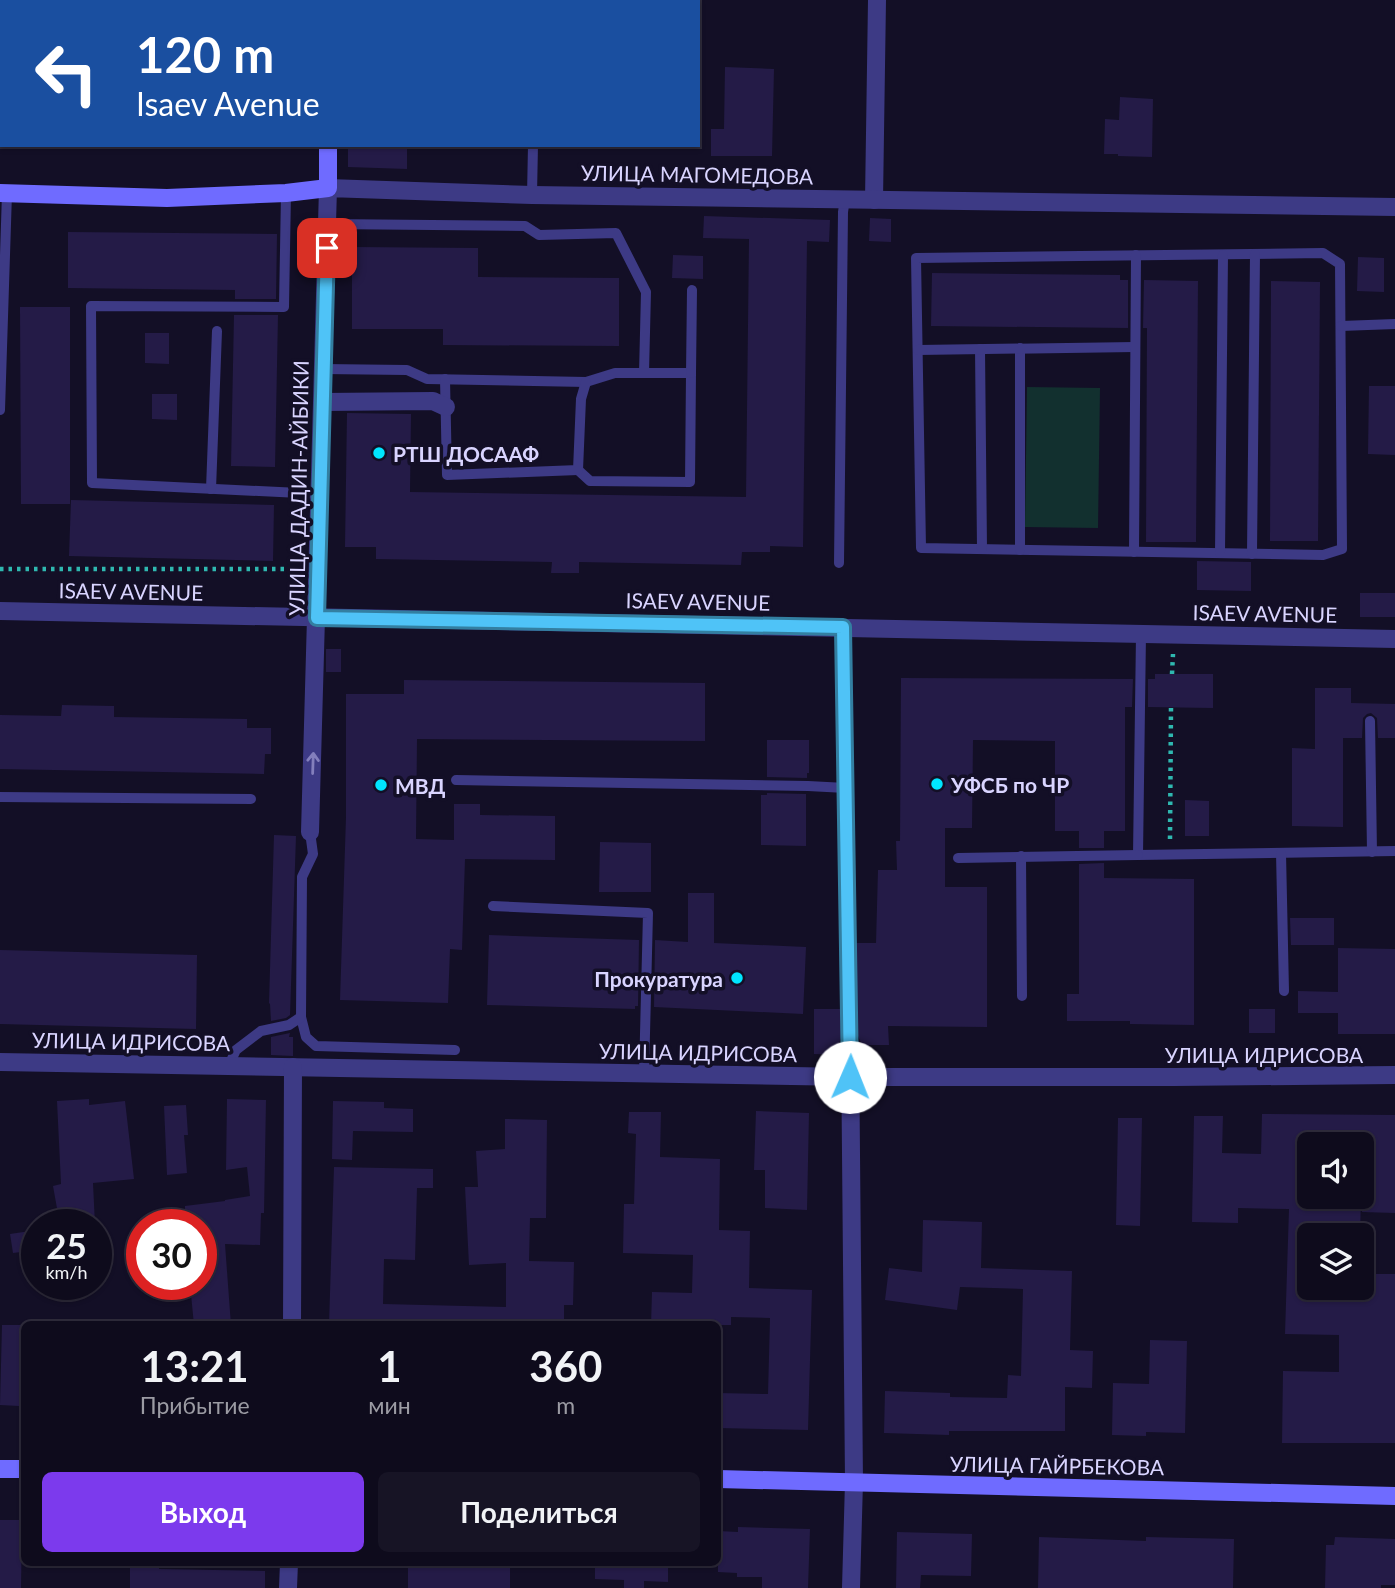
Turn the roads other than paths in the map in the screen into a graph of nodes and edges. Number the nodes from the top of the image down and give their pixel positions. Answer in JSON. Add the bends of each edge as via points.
{"nodes":[{"id":1,"x":877,"y":0,"type":"edge"},
{"id":2,"x":328,"y":147,"type":"edge"},
{"id":3,"x":533,"y":147,"type":"edge"},
{"id":4,"x":328,"y":188,"type":"junction"},
{"id":5,"x":3,"y":193,"type":"edge"},
{"id":6,"x":286,"y":193,"type":"junction"},
{"id":7,"x":532,"y":195,"type":"junction"},
{"id":8,"x":845,"y":199,"type":"junction"},
{"id":9,"x":874,"y":200,"type":"junction"},
{"id":10,"x":1395,"y":207,"type":"edge"},
{"id":11,"x":328,"y":224,"type":"junction"},
{"id":12,"x":1223,"y":254,"type":"junction"},
{"id":13,"x":1255,"y":254,"type":"junction"},
{"id":14,"x":1136,"y":256,"type":"junction"},
{"id":15,"x":692,"y":290,"type":"dead end"},
{"id":16,"x":1395,"y":324,"type":"edge"},
{"id":17,"x":1341,"y":326,"type":"junction"},
{"id":18,"x":217,"y":331,"type":"dead end"},
{"id":19,"x":1135,"y":347,"type":"junction"},
{"id":20,"x":1020,"y":348,"type":"junction"},
{"id":21,"x":980,"y":349,"type":"junction"},
{"id":22,"x":918,"y":350,"type":"junction"},
{"id":23,"x":323,"y":369,"type":"junction"},
{"id":24,"x":644,"y":373,"type":"junction"},
{"id":25,"x":691,"y":373,"type":"junction"},
{"id":26,"x":445,"y":379,"type":"junction"},
{"id":27,"x":586,"y":382,"type":"junction"},
{"id":28,"x":323,"y":402,"type":"junction"},
{"id":29,"x":446,"y":407,"type":"junction"},
{"id":30,"x":0,"y":410,"type":"edge"},
{"id":31,"x":578,"y":470,"type":"junction"},
{"id":32,"x":211,"y":489,"type":"junction"},
{"id":33,"x":320,"y":494,"type":"junction"},
{"id":34,"x":982,"y":549,"type":"junction"},
{"id":35,"x":1020,"y":550,"type":"junction"},
{"id":36,"x":1134,"y":552,"type":"junction"},
{"id":37,"x":1220,"y":553,"type":"junction"},
{"id":38,"x":1252,"y":554,"type":"junction"},
{"id":39,"x":839,"y":563,"type":"dead end"},
{"id":40,"x":0,"y":611,"type":"edge"},
{"id":41,"x":317,"y":618,"type":"junction"},
{"id":42,"x":843,"y":627,"type":"junction"},
{"id":43,"x":1141,"y":634,"type":"junction"},
{"id":44,"x":1395,"y":639,"type":"edge"},
{"id":45,"x":1370,"y":722,"type":"dead end"},
{"id":46,"x":456,"y":780,"type":"dead end"},
{"id":47,"x":846,"y":788,"type":"junction"},
{"id":48,"x":0,"y":797,"type":"edge"},
{"id":49,"x":251,"y":799,"type":"dead end"},
{"id":50,"x":310,"y":832,"type":"joint"},
{"id":51,"x":1372,"y":852,"type":"junction"},
{"id":52,"x":1395,"y":852,"type":"edge"},
{"id":53,"x":1281,"y":853,"type":"junction"},
{"id":54,"x":1138,"y":855,"type":"junction"},
{"id":55,"x":1021,"y":856,"type":"junction"},
{"id":56,"x":958,"y":858,"type":"dead end"},
{"id":57,"x":493,"y":906,"type":"dead end"},
{"id":58,"x":1284,"y":991,"type":"dead end"},
{"id":59,"x":1022,"y":996,"type":"dead end"},
{"id":60,"x":301,"y":1017,"type":"junction"},
{"id":61,"x":850,"y":1044,"type":"joint"},
{"id":62,"x":455,"y":1050,"type":"dead end"},
{"id":63,"x":0,"y":1062,"type":"edge"},
{"id":64,"x":229,"y":1065,"type":"junction"},
{"id":65,"x":293,"y":1067,"type":"junction"},
{"id":66,"x":644,"y":1074,"type":"junction"},
{"id":67,"x":1395,"y":1075,"type":"edge"},
{"id":68,"x":850,"y":1077,"type":"junction"},
{"id":69,"x":292,"y":1321,"type":"edge"},
{"id":70,"x":0,"y":1469,"type":"edge"},
{"id":71,"x":21,"y":1469,"type":"edge"},
{"id":72,"x":721,"y":1479,"type":"edge"},
{"id":73,"x":854,"y":1482,"type":"junction"},
{"id":74,"x":1395,"y":1496,"type":"edge"},
{"id":75,"x":289,"y":1566,"type":"edge"},
{"id":76,"x":288,"y":1588,"type":"edge"},
{"id":77,"x":851,"y":1588,"type":"edge"}],
"edges":[{"from":1,"to":9,"type":"street"},
{"from":2,"to":4,"type":"main road","name":"УЛИЦА ДАДИН-АЙБИКИ"},
{"from":3,"to":7,"type":"lane"},
{"from":4,"to":6,"type":"main road","name":"УЛИЦА МАГОМЕДОВА"},
{"from":4,"to":7,"type":"street","name":"УЛИЦА МАГОМЕДОВА"},
{"from":4,"to":11,"type":"street","name":"УЛИЦА ДАДИН-АЙБИКИ"},
{"from":5,"to":6,"type":"main road","name":"УЛИЦА МАГОМЕДОВА","via":[[167,198]]},
{"from":5,"to":30,"type":"lane"},
{"from":6,"to":32,"type":"lane","via":[[284,307],[91,306],[92,483]]},
{"from":7,"to":8,"type":"street","name":"УЛИЦА МАГОМЕДОВА"},
{"from":8,"to":9,"type":"street","name":"УЛИЦА МАГОМЕДОВА"},
{"from":8,"to":39,"type":"lane"},
{"from":9,"to":10,"type":"street","name":"УЛИЦА МАГОМЕДОВА"},
{"from":11,"to":23,"type":"street","name":"УЛИЦА ДАДИН-АЙБИКИ"},
{"from":11,"to":24,"type":"lane","via":[[525,226],[538,235],[616,233],[646,292]]},
{"from":12,"to":13,"type":"lane"},
{"from":12,"to":14,"type":"lane"},
{"from":12,"to":37,"type":"lane"},
{"from":13,"to":17,"type":"lane","via":[[1323,253],[1340,264]]},
{"from":13,"to":38,"type":"lane"},
{"from":14,"to":19,"type":"lane"},
{"from":14,"to":22,"type":"lane","via":[[916,258]]},
{"from":15,"to":25,"type":"lane"},
{"from":16,"to":17,"type":"lane"},
{"from":17,"to":38,"type":"lane","via":[[1342,549],[1323,555]]},
{"from":18,"to":32,"type":"lane"},
{"from":19,"to":20,"type":"lane"},
{"from":19,"to":36,"type":"lane"},
{"from":20,"to":21,"type":"lane"},
{"from":20,"to":35,"type":"lane"},
{"from":21,"to":22,"type":"lane"},
{"from":21,"to":34,"type":"lane"},
{"from":22,"to":34,"type":"lane","via":[[921,548]]},
{"from":23,"to":26,"type":"lane","via":[[407,370],[427,379]]},
{"from":23,"to":28,"type":"street","name":"УЛИЦА ДАДИН-АЙБИКИ"},
{"from":24,"to":25,"type":"lane"},
{"from":24,"to":27,"type":"lane","via":[[615,373]]},
{"from":25,"to":31,"type":"lane","via":[[690,482],[590,481]]},
{"from":26,"to":27,"type":"lane"},
{"from":26,"to":29,"type":"lane"},
{"from":27,"to":31,"type":"lane"},
{"from":28,"to":29,"type":"street","via":[[433,401]]},
{"from":28,"to":33,"type":"street","name":"УЛИЦА ДАДИН-АЙБИКИ"},
{"from":29,"to":31,"type":"lane","via":[[447,475]]},
{"from":32,"to":33,"type":"lane"},
{"from":33,"to":41,"type":"street","name":"УЛИЦА ДАДИН-АЙБИКИ"},
{"from":34,"to":35,"type":"lane"},
{"from":35,"to":36,"type":"lane"},
{"from":36,"to":37,"type":"lane"},
{"from":37,"to":38,"type":"lane"},
{"from":40,"to":41,"type":"street","name":"ISAEV AVENUE"},
{"from":41,"to":42,"type":"street","name":"ISAEV AVENUE"},
{"from":50,"to":41,"type":"street","name":"УЛИЦА ДАДИН-АЙБИКИ","one_way":true},
{"from":42,"to":43,"type":"street","name":"ISAEV AVENUE"},
{"from":42,"to":47,"type":"lane"},
{"from":43,"to":44,"type":"street","name":"ISAEV AVENUE"},
{"from":43,"to":54,"type":"lane"},
{"from":45,"to":51,"type":"lane"},
{"from":46,"to":47,"type":"lane"},
{"from":47,"to":61,"type":"lane"},
{"from":48,"to":49,"type":"lane"},
{"from":50,"to":60,"type":"lane","via":[[313,854],[302,877]]},
{"from":51,"to":52,"type":"lane"},
{"from":51,"to":53,"type":"lane"},
{"from":53,"to":54,"type":"lane"},
{"from":53,"to":58,"type":"lane"},
{"from":54,"to":55,"type":"lane"},
{"from":55,"to":56,"type":"lane"},
{"from":55,"to":59,"type":"lane"},
{"from":57,"to":66,"type":"lane","via":[[649,913]]},
{"from":60,"to":62,"type":"lane","via":[[306,1037],[316,1046]]},
{"from":60,"to":64,"type":"lane","via":[[289,1026],[261,1031],[236,1050]]},
{"from":61,"to":68,"type":"street"},
{"from":63,"to":64,"type":"street","name":"УЛИЦА ИДРИСОВА"},
{"from":64,"to":65,"type":"street","name":"УЛИЦА ИДРИСОВА"},
{"from":65,"to":66,"type":"street","name":"УЛИЦА ИДРИСОВА"},
{"from":65,"to":69,"type":"street"},
{"from":66,"to":68,"type":"street","name":"УЛИЦА ИДРИСОВА"},
{"from":67,"to":68,"type":"street","name":"УЛИЦА ИДРИСОВА"},
{"from":68,"to":73,"type":"street"},
{"from":70,"to":71,"type":"main road"},
{"from":72,"to":73,"type":"main road","name":"УЛИЦА ГАЙРБЕКОВА"},
{"from":73,"to":74,"type":"main road","name":"УЛИЦА ГАЙРБЕКОВА"},
{"from":73,"to":77,"type":"street"},
{"from":75,"to":76,"type":"street"}]}
